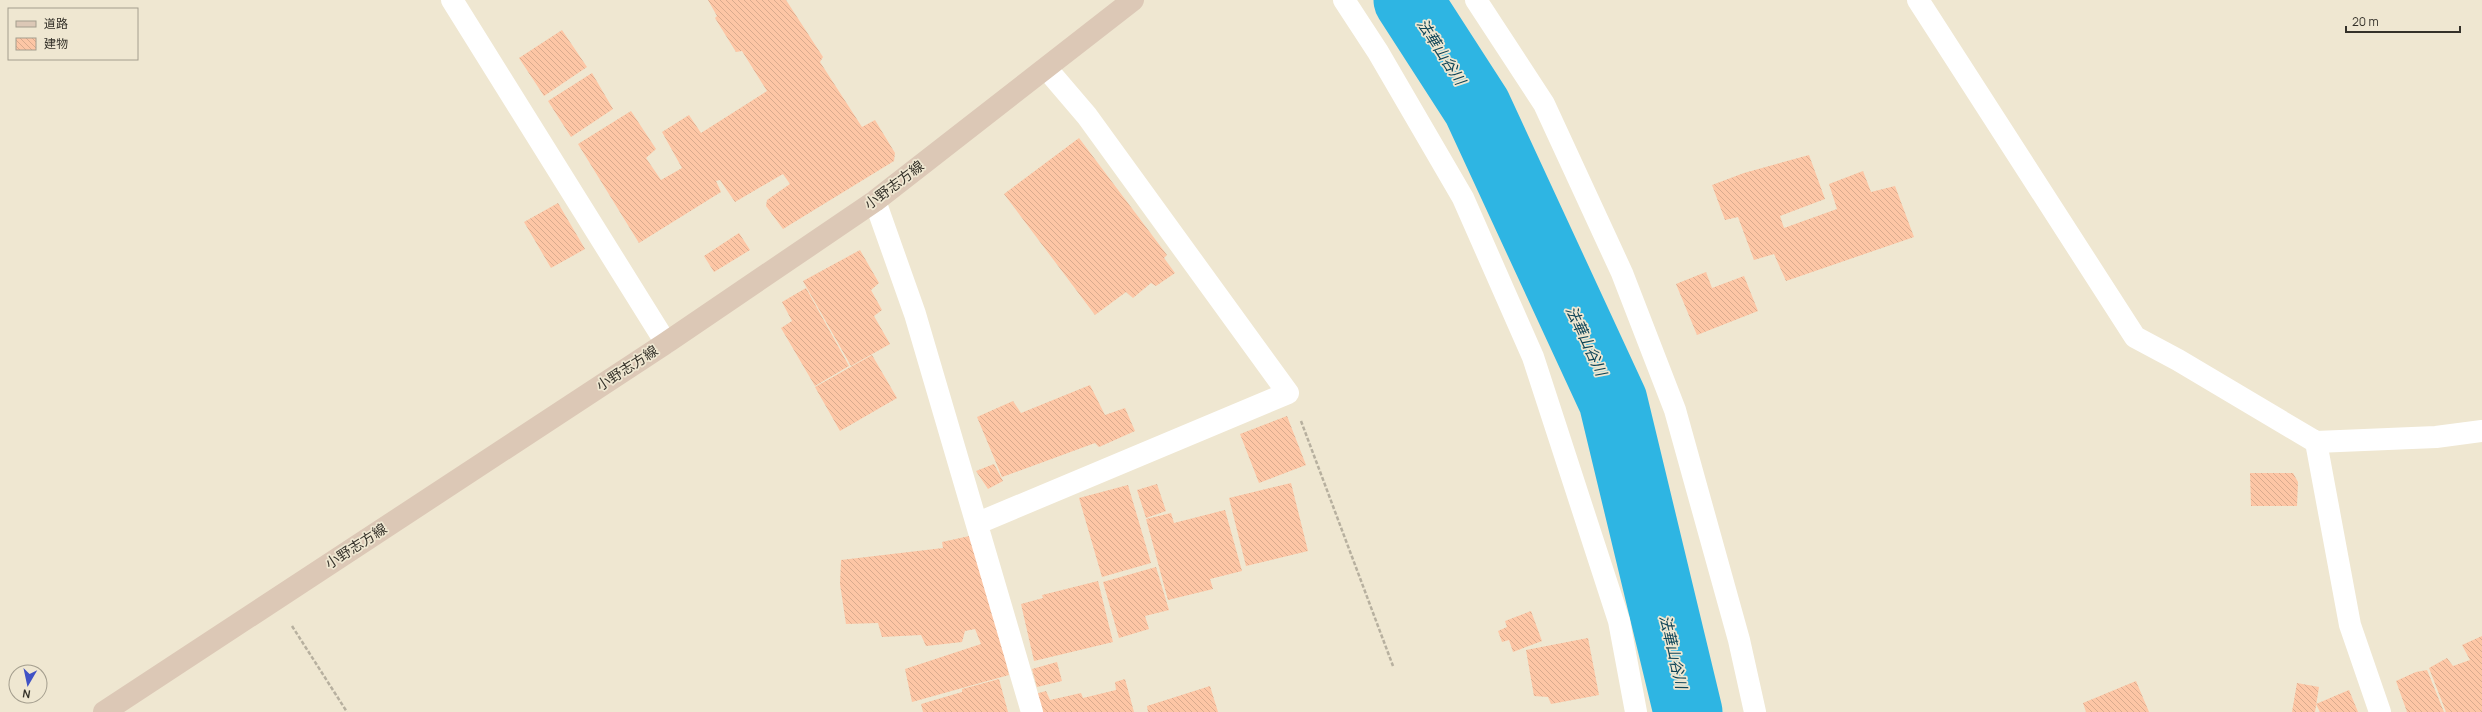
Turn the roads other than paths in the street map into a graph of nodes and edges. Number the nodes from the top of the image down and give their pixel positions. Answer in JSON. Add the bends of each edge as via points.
{"nodes":[{"id":1,"x":452,"y":0,"type":"edge"},
{"id":2,"x":1132,"y":0,"type":"edge"},
{"id":3,"x":1344,"y":0,"type":"edge"},
{"id":4,"x":1476,"y":0,"type":"edge"},
{"id":5,"x":1918,"y":0,"type":"edge"},
{"id":6,"x":1046,"y":68,"type":"junction"},
{"id":7,"x":875,"y":201,"type":"junction"},
{"id":8,"x":666,"y":342,"type":"junction"},
{"id":9,"x":2482,"y":431,"type":"edge"},
{"id":10,"x":2316,"y":442,"type":"junction"},
{"id":11,"x":978,"y":523,"type":"junction"},
{"id":12,"x":104,"y":712,"type":"edge"},
{"id":13,"x":1032,"y":712,"type":"edge"},
{"id":14,"x":1636,"y":712,"type":"edge"},
{"id":15,"x":1755,"y":712,"type":"edge"},
{"id":16,"x":2380,"y":712,"type":"edge"}],
"edges":[{"from":1,"to":8,"type":"street"},
{"from":2,"to":6,"type":"main road","name":"小野志方線"},
{"from":3,"to":14,"type":"street","via":[[1378,52],[1463,198],[1533,357],[1618,621]]},
{"from":4,"to":15,"type":"street","via":[[1544,104],[1622,273],[1675,410],[1739,640]]},
{"from":5,"to":10,"type":"street","via":[[2135,337]]},
{"from":6,"to":7,"type":"main road","name":"小野志方線"},
{"from":6,"to":11,"type":"street","via":[[1087,116],[1288,393]]},
{"from":7,"to":8,"type":"main road","name":"小野志方線"},
{"from":7,"to":11,"type":"street","via":[[915,314]]},
{"from":8,"to":12,"type":"main road","name":"小野志方線"},
{"from":9,"to":10,"type":"street","via":[[2436,437]]},
{"from":10,"to":16,"type":"street","via":[[2350,625]]},
{"from":11,"to":13,"type":"street"}]}
